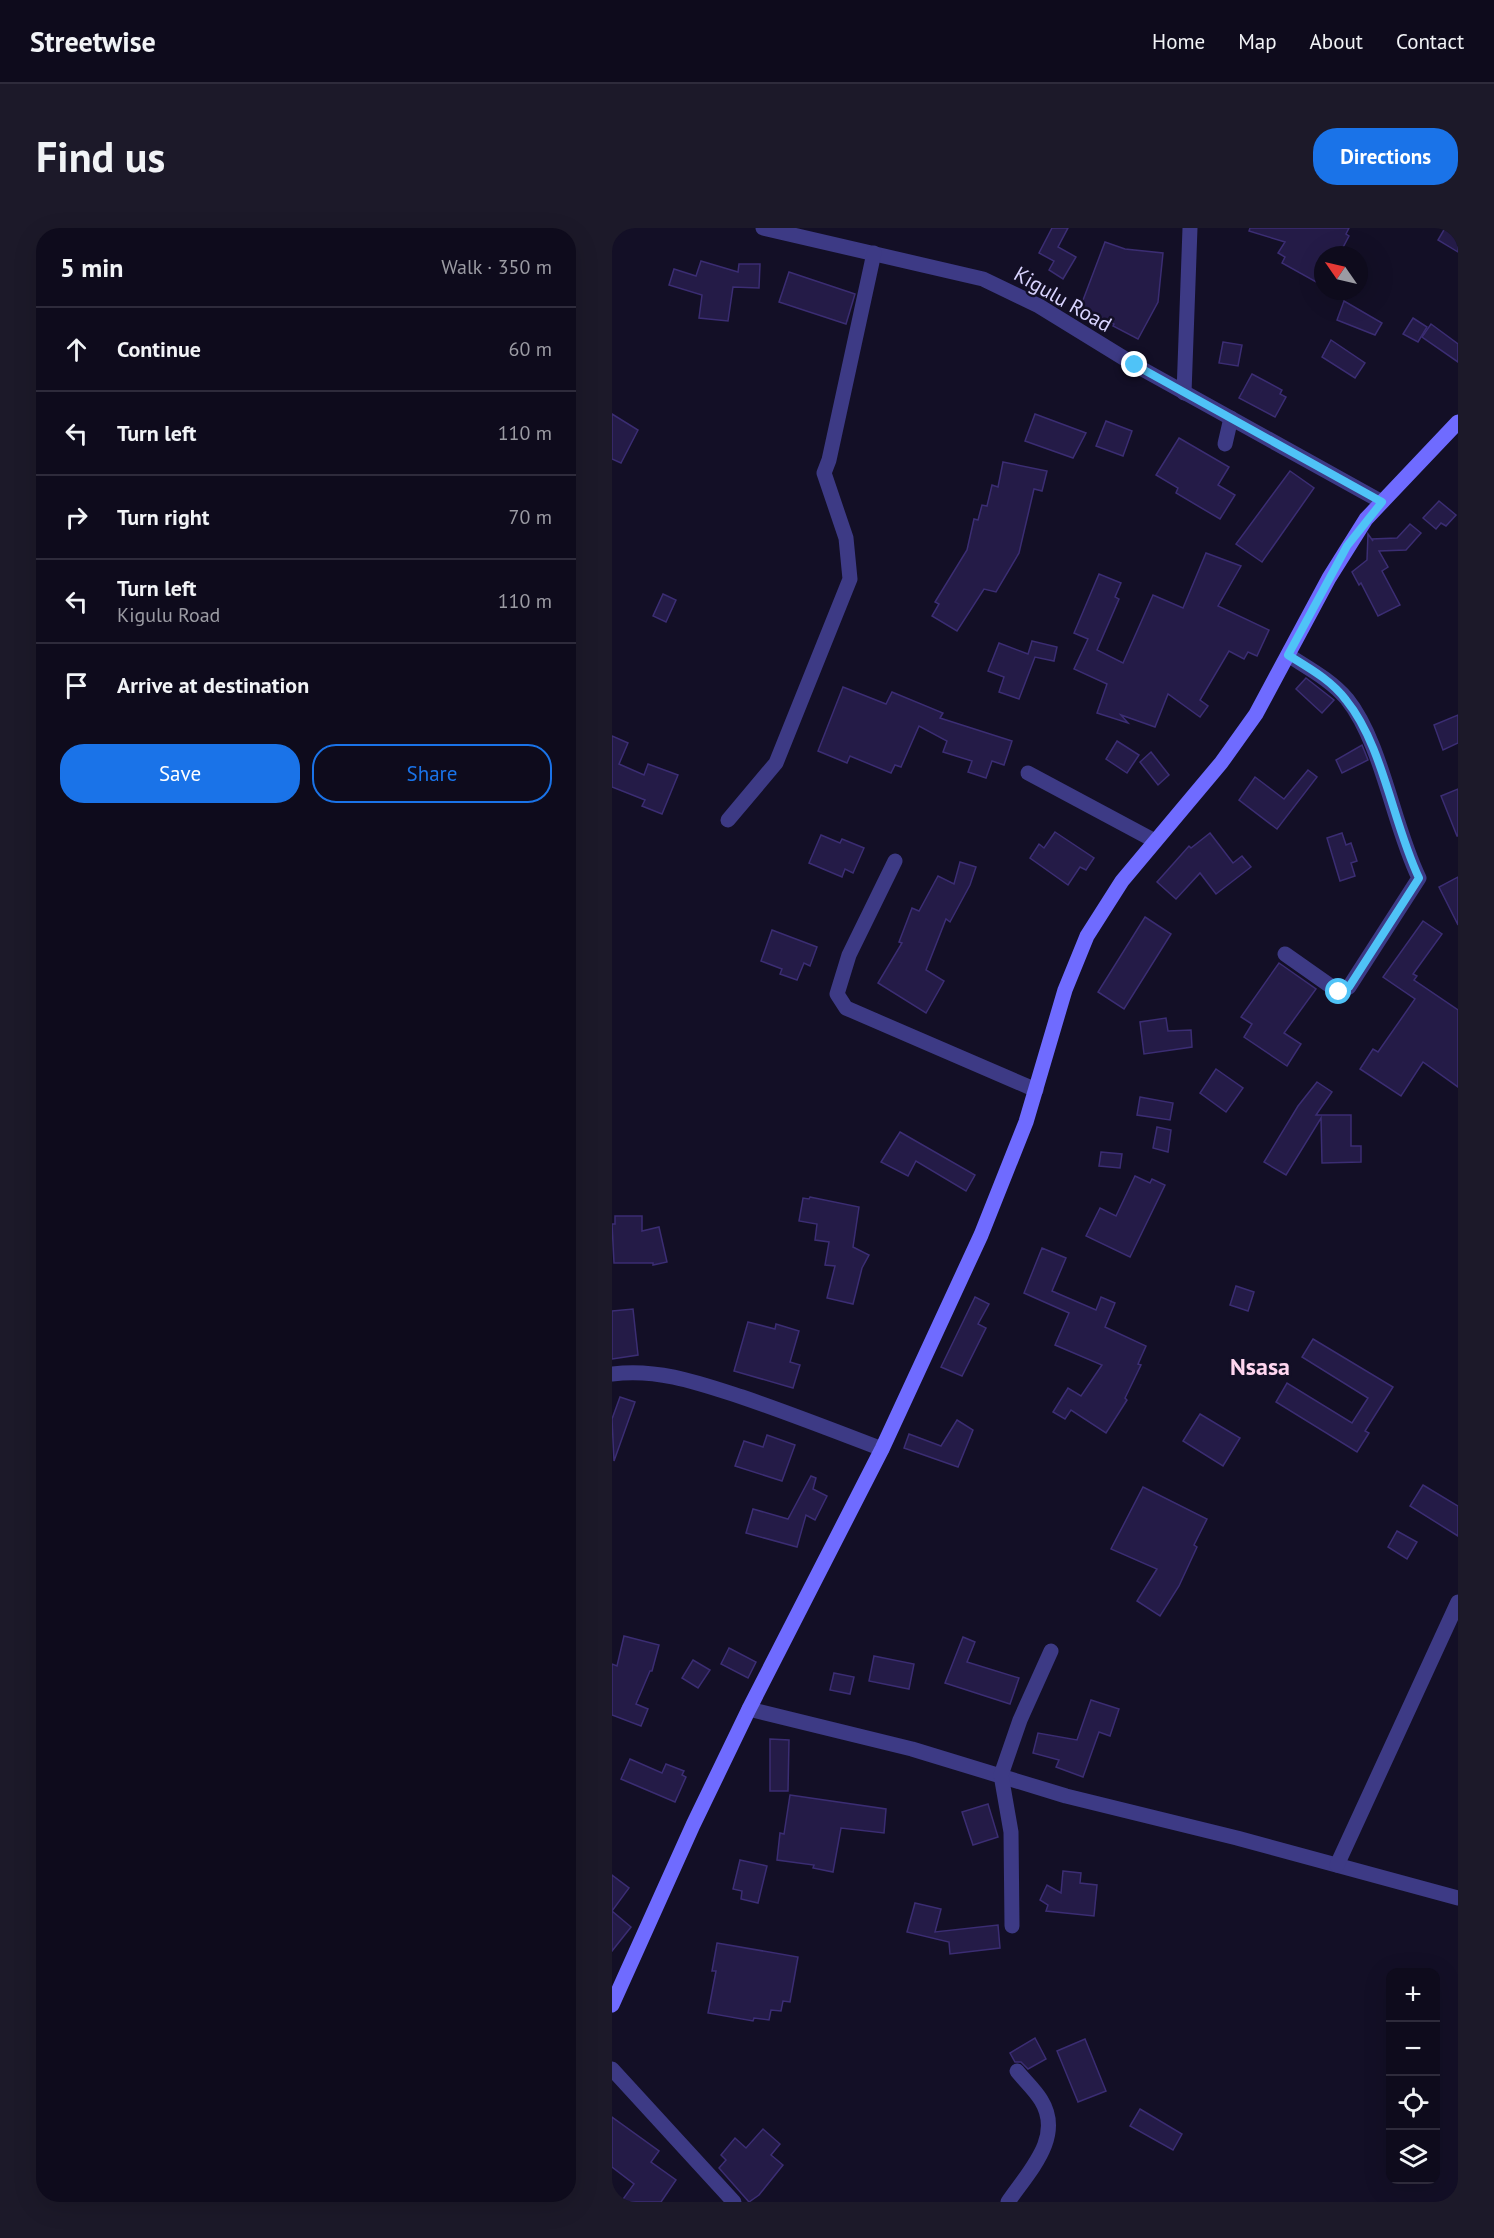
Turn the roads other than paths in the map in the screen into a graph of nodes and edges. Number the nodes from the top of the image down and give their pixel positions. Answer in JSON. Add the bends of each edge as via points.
{"nodes":[{"id":1,"x":763,"y":228,"type":"edge"},
{"id":2,"x":1190,"y":228,"type":"edge"},
{"id":3,"x":874,"y":253,"type":"junction"},
{"id":4,"x":1184,"y":393,"type":"junction"},
{"id":5,"x":1231,"y":418,"type":"junction"},
{"id":6,"x":1458,"y":422,"type":"edge"},
{"id":7,"x":1225,"y":444,"type":"dead end"},
{"id":8,"x":1382,"y":502,"type":"junction"},
{"id":9,"x":1288,"y":655,"type":"junction"},
{"id":10,"x":1028,"y":773,"type":"dead end"},
{"id":11,"x":728,"y":820,"type":"dead end"},
{"id":12,"x":1155,"y":841,"type":"junction"},
{"id":13,"x":895,"y":861,"type":"dead end"},
{"id":14,"x":1285,"y":954,"type":"dead end"},
{"id":15,"x":1036,"y":1090,"type":"junction"},
{"id":16,"x":612,"y":1374,"type":"edge"},
{"id":17,"x":882,"y":1449,"type":"junction"},
{"id":18,"x":1458,"y":1602,"type":"edge"},
{"id":19,"x":1051,"y":1651,"type":"dead end"},
{"id":20,"x":749,"y":1709,"type":"junction"},
{"id":21,"x":1001,"y":1775,"type":"junction"},
{"id":22,"x":1338,"y":1865,"type":"junction"},
{"id":23,"x":1458,"y":1898,"type":"edge"},
{"id":24,"x":1012,"y":1926,"type":"dead end"},
{"id":25,"x":612,"y":2005,"type":"edge"},
{"id":26,"x":612,"y":2069,"type":"edge"},
{"id":27,"x":1017,"y":2072,"type":"dead end"},
{"id":28,"x":734,"y":2202,"type":"edge"},
{"id":29,"x":1008,"y":2202,"type":"edge"}],
"edges":[{"from":1,"to":3,"type":"street","name":"Kigulu Road"},
{"from":2,"to":4,"type":"street"},
{"from":3,"to":4,"type":"street","name":"Kigulu Road","via":[[955,271],[1010,290]]},
{"from":3,"to":11,"type":"street","via":[[824,473],[846,538],[850,579],[776,763]]},
{"from":4,"to":5,"type":"street","name":"Kigulu Road"},
{"from":5,"to":7,"type":"street"},
{"from":5,"to":8,"type":"street","name":"Kigulu Road"},
{"from":6,"to":8,"type":"street"},
{"from":8,"to":9,"type":"street","via":[[1347,546]]},
{"from":9,"to":12,"type":"street","via":[[1236,742]]},
{"from":9,"to":14,"type":"street","via":[[1324,678],[1346,699],[1363,725],[1419,878],[1349,987],[1339,992]]},
{"from":10,"to":12,"type":"street"},
{"from":12,"to":15,"type":"street","via":[[1122,881],[1087,936],[1065,990]]},
{"from":13,"to":15,"type":"street","via":[[849,955],[837,994],[846,1008]]},
{"from":15,"to":17,"type":"street","via":[[981,1235]]},
{"from":16,"to":17,"type":"street","via":[[636,1371],[680,1377],[790,1413]]},
{"from":17,"to":20,"type":"street"},
{"from":18,"to":22,"type":"street"},
{"from":19,"to":21,"type":"street"},
{"from":20,"to":21,"type":"street"},
{"from":20,"to":25,"type":"street"},
{"from":21,"to":22,"type":"street","via":[[1066,1796]]},
{"from":21,"to":24,"type":"street","via":[[1011,1832]]},
{"from":22,"to":23,"type":"street"},
{"from":26,"to":28,"type":"street"},
{"from":27,"to":29,"type":"street","via":[[1041,2100],[1051,2124],[1048,2139]]}]}
